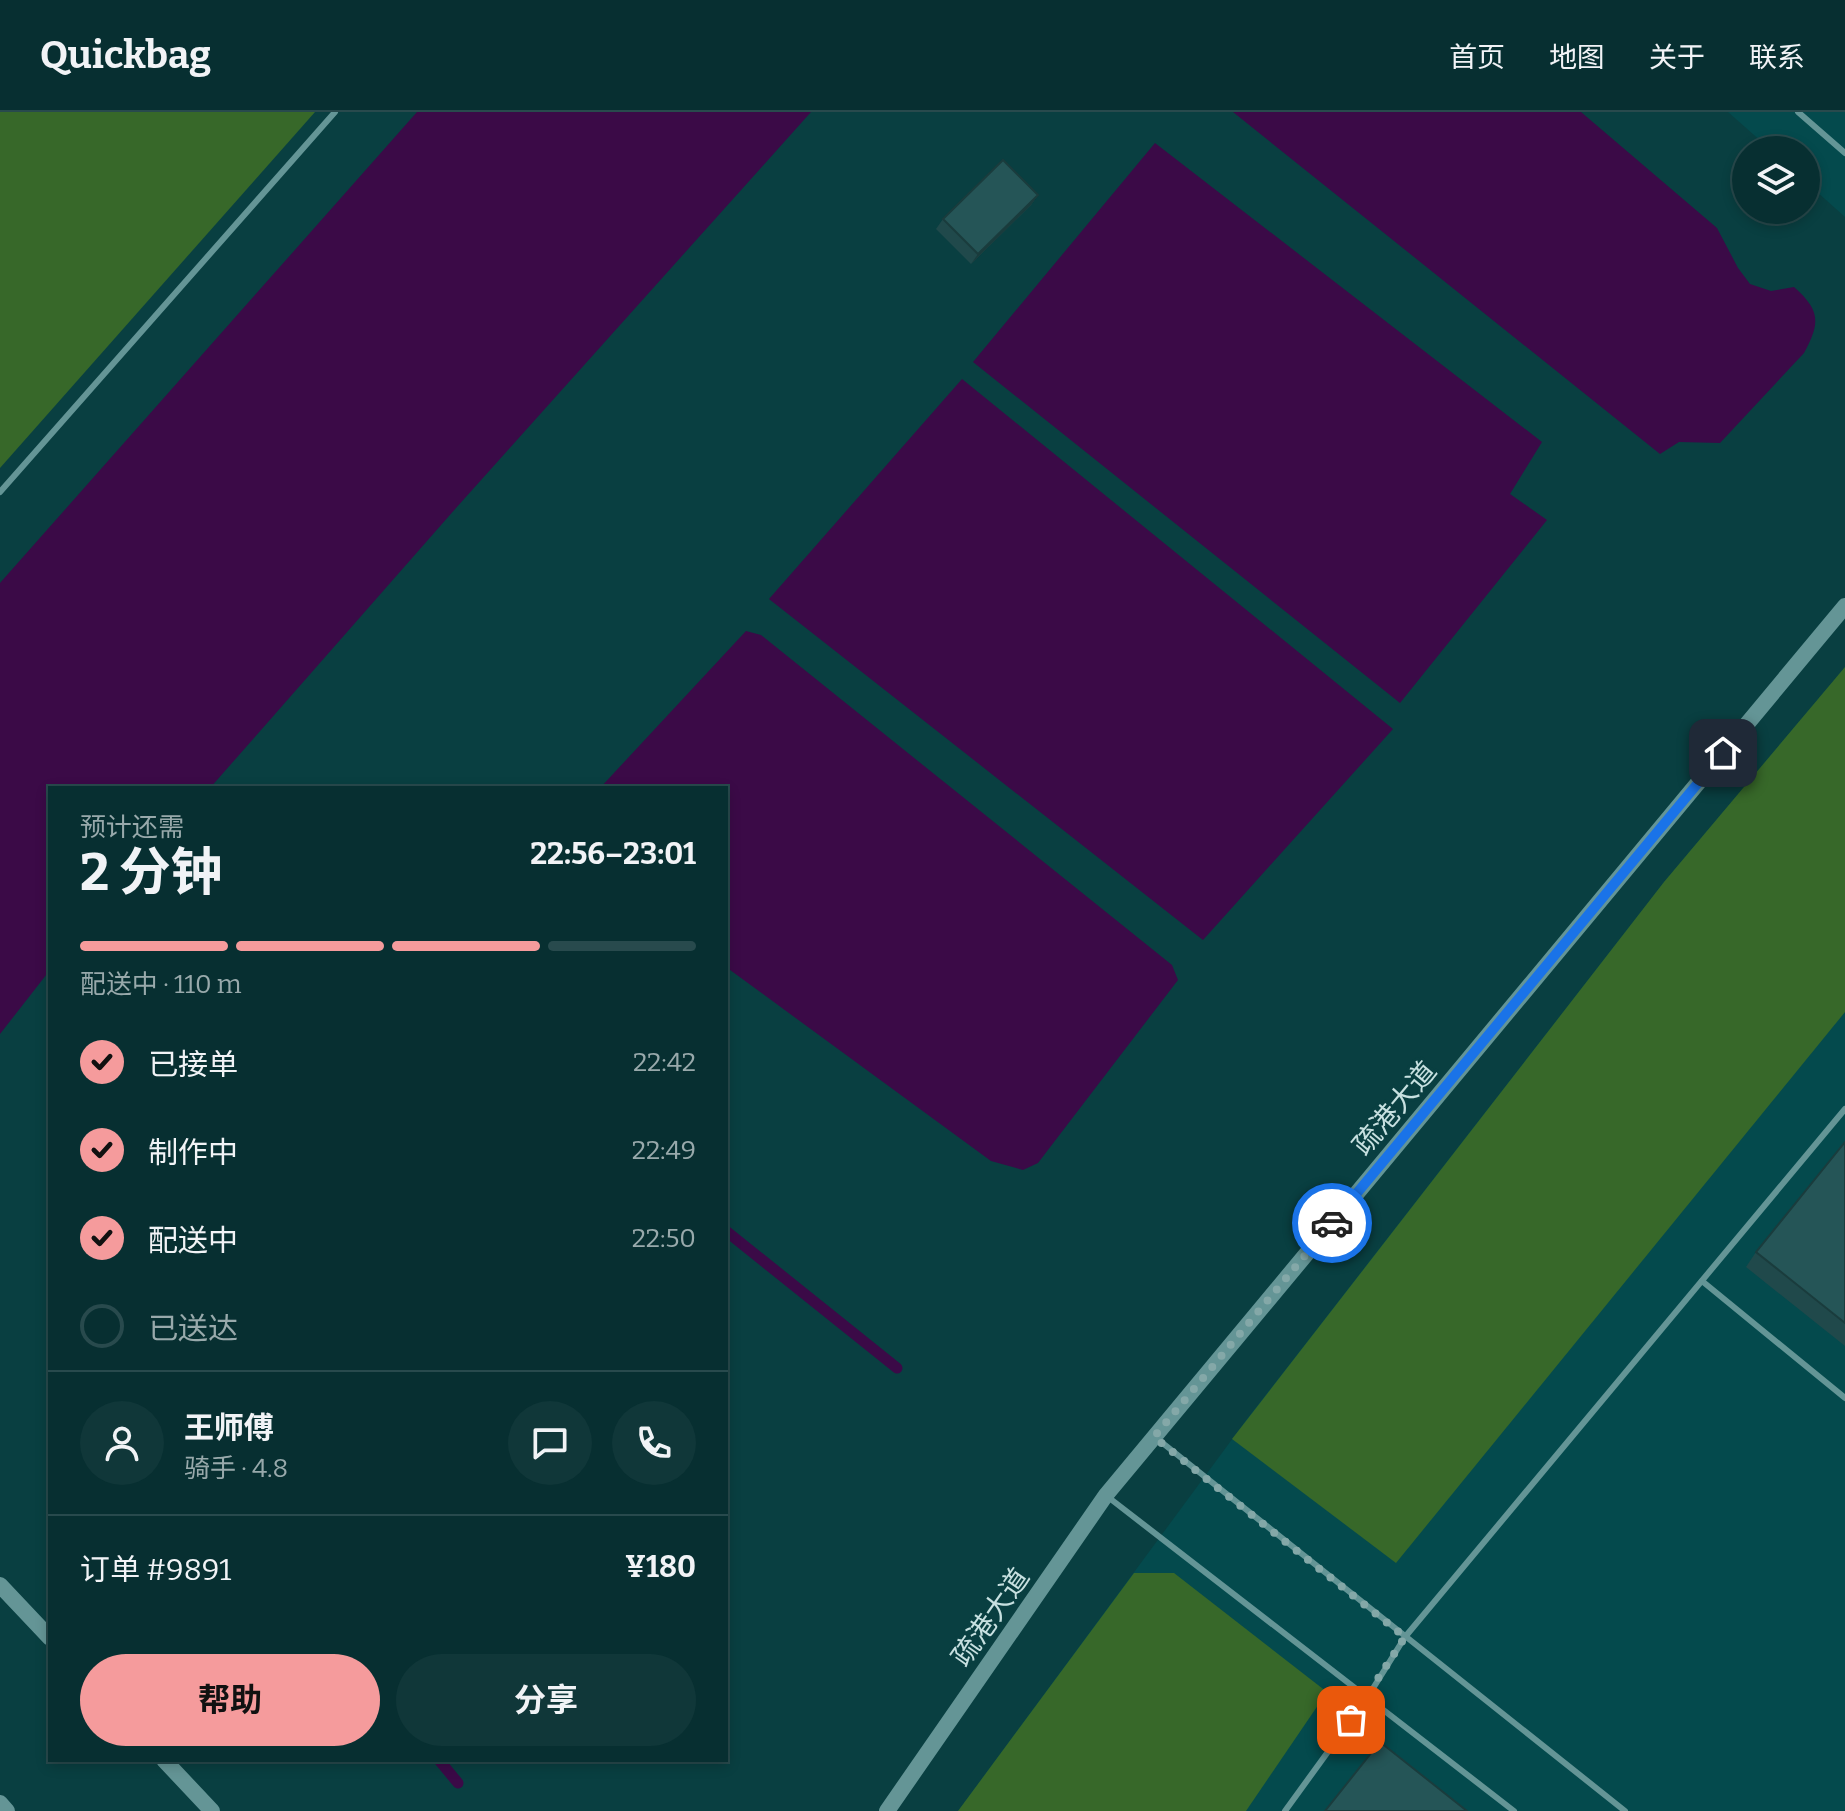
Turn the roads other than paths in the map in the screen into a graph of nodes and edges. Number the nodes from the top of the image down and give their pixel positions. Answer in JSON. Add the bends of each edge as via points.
{"nodes":[{"id":1,"x":335,"y":112,"type":"edge"},
{"id":2,"x":1798,"y":112,"type":"edge"},
{"id":3,"x":1845,"y":153,"type":"edge"},
{"id":4,"x":0,"y":492,"type":"edge"},
{"id":5,"x":1845,"y":606,"type":"edge"},
{"id":6,"x":1845,"y":1109,"type":"edge"},
{"id":7,"x":1702,"y":1281,"type":"junction"},
{"id":8,"x":1845,"y":1398,"type":"edge"},
{"id":9,"x":1154,"y":1437,"type":"junction"},
{"id":10,"x":1106,"y":1495,"type":"junction"},
{"id":11,"x":0,"y":1585,"type":"edge"},
{"id":12,"x":48,"y":1636,"type":"edge"},
{"id":13,"x":1405,"y":1637,"type":"junction"},
{"id":14,"x":1367,"y":1698,"type":"junction"},
{"id":15,"x":166,"y":1762,"type":"edge"},
{"id":16,"x":0,"y":1803,"type":"edge"},
{"id":17,"x":7,"y":1811,"type":"edge"},
{"id":18,"x":212,"y":1811,"type":"edge"},
{"id":19,"x":887,"y":1811,"type":"edge"},
{"id":20,"x":1285,"y":1811,"type":"edge"},
{"id":21,"x":1514,"y":1811,"type":"edge"},
{"id":22,"x":1625,"y":1811,"type":"edge"}],
"edges":[{"from":1,"to":4,"type":"lane"},
{"from":2,"to":3,"type":"lane"},
{"from":5,"to":9,"type":"main road","name":"疏港大道"},
{"from":6,"to":7,"type":"lane"},
{"from":7,"to":8,"type":"lane"},
{"from":7,"to":13,"type":"lane"},
{"from":9,"to":10,"type":"main road","name":"疏港大道"},
{"from":9,"to":13,"type":"lane"},
{"from":10,"to":14,"type":"lane"},
{"from":10,"to":19,"type":"main road","name":"疏港大道"},
{"from":11,"to":12,"type":"main road"},
{"from":13,"to":14,"type":"lane"},
{"from":13,"to":22,"type":"lane"},
{"from":14,"to":20,"type":"lane"},
{"from":14,"to":21,"type":"lane"},
{"from":15,"to":18,"type":"main road"},
{"from":16,"to":17,"type":"main road"}]}
